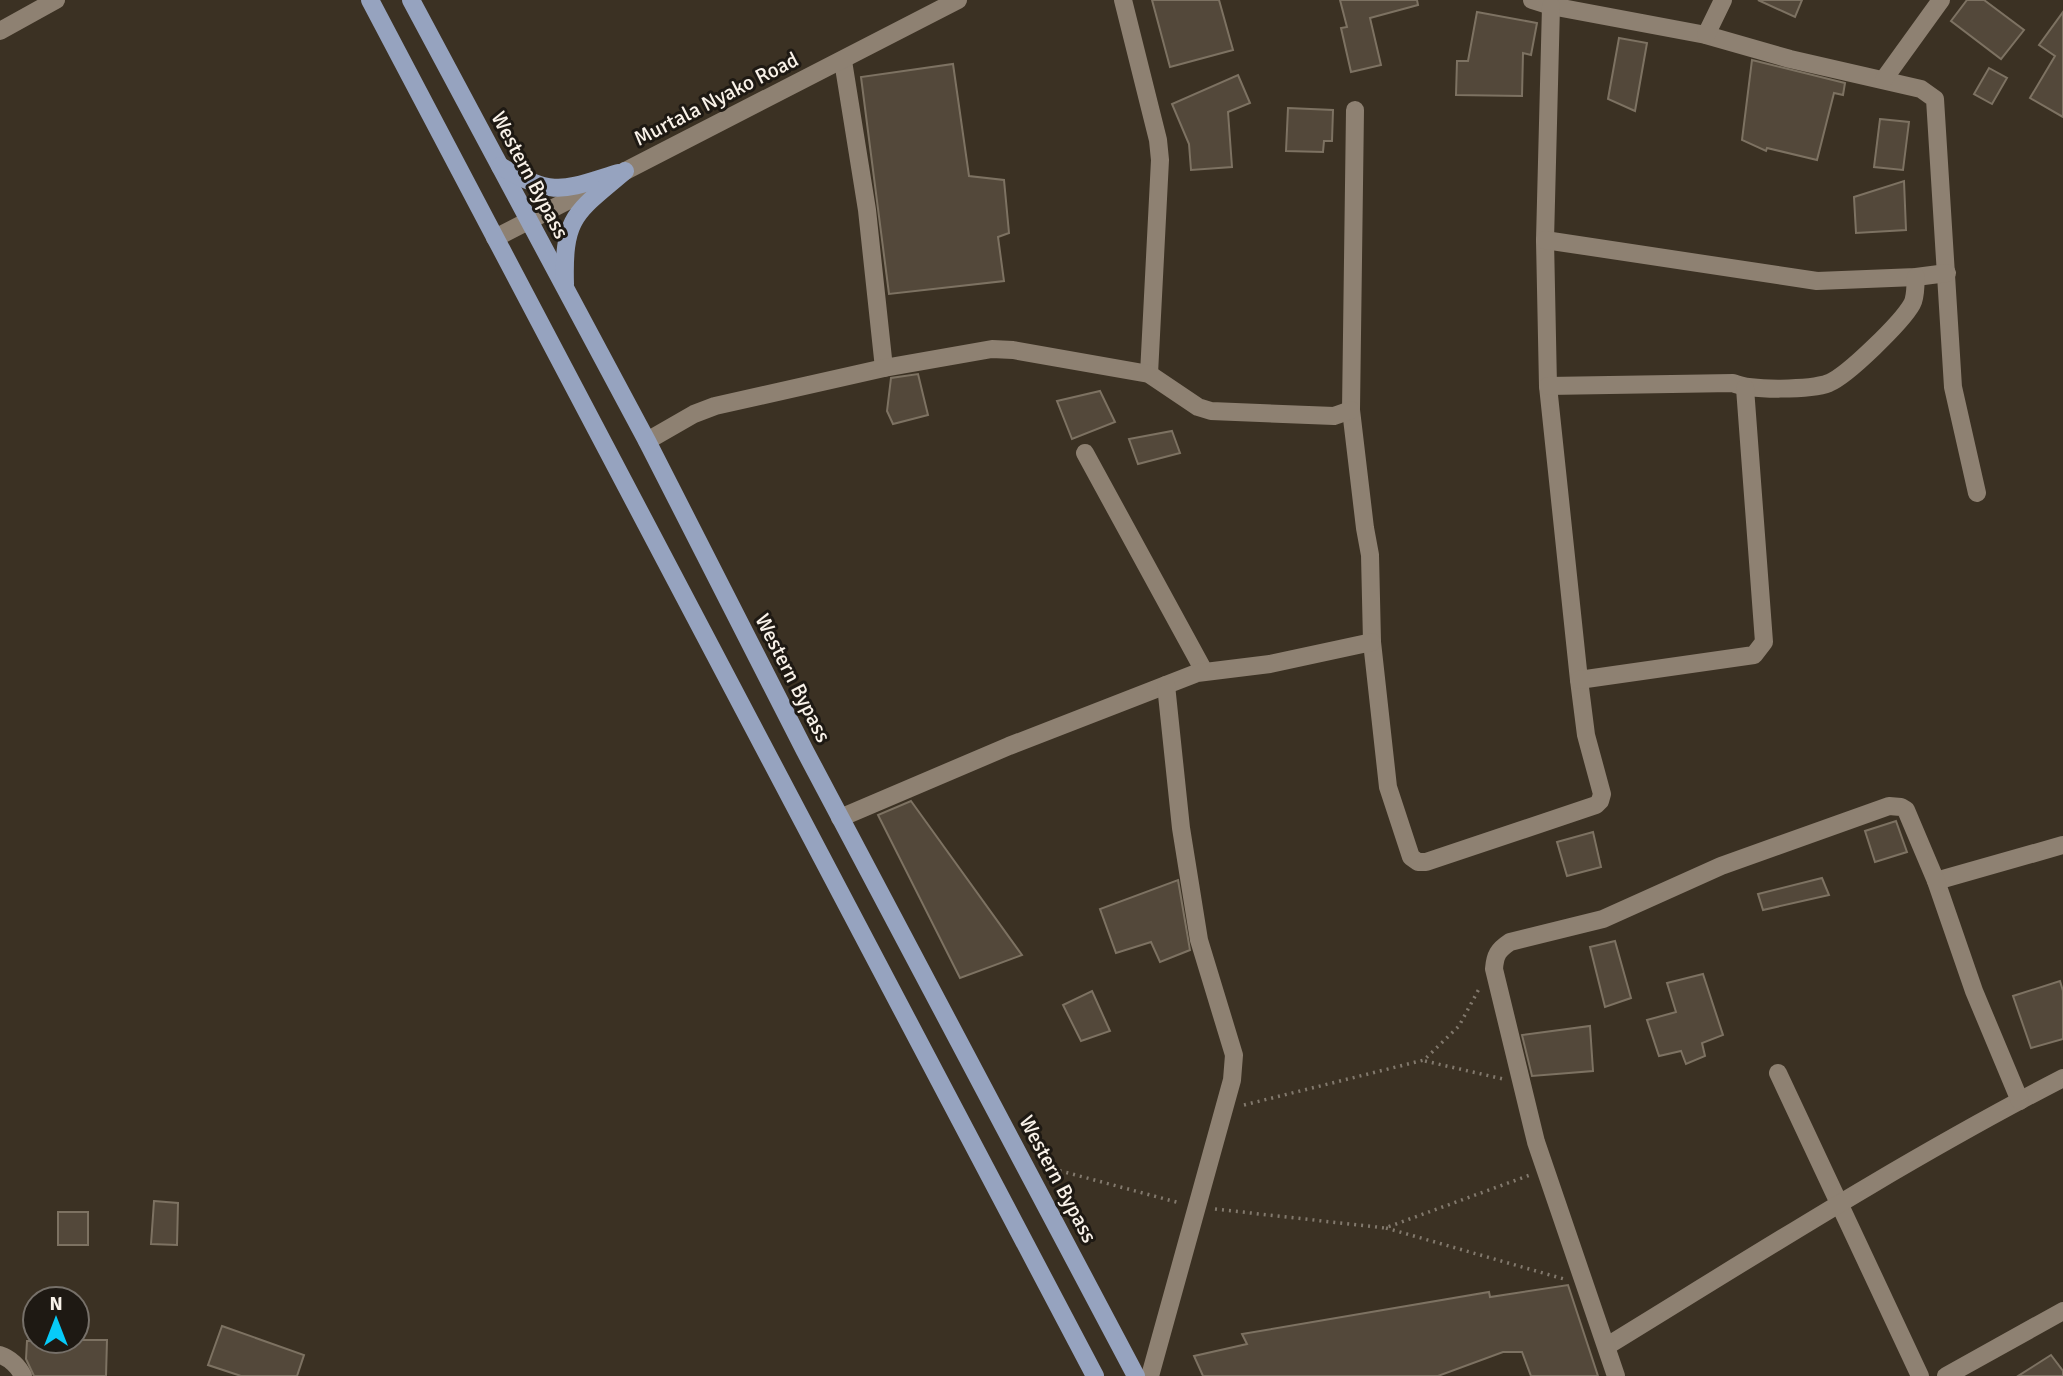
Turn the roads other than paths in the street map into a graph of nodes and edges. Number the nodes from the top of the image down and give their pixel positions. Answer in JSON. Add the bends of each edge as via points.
{"nodes":[{"id":1,"x":56,"y":0,"type":"edge"},
{"id":2,"x":370,"y":0,"type":"edge"},
{"id":3,"x":411,"y":0,"type":"edge"},
{"id":4,"x":958,"y":0,"type":"edge"},
{"id":5,"x":1123,"y":0,"type":"edge"},
{"id":6,"x":1532,"y":0,"type":"edge"},
{"id":7,"x":1723,"y":0,"type":"edge"},
{"id":8,"x":1941,"y":0,"type":"edge"},
{"id":9,"x":1550,"y":6,"type":"junction"},
{"id":10,"x":0,"y":31,"type":"edge"},
{"id":11,"x":1706,"y":35,"type":"junction"},
{"id":12,"x":843,"y":61,"type":"junction"},
{"id":13,"x":1884,"y":79,"type":"junction"},
{"id":14,"x":1355,"y":110,"type":"dead end"},
{"id":15,"x":499,"y":165,"type":"junction"},
{"id":16,"x":625,"y":171,"type":"junction"},
{"id":17,"x":527,"y":220,"type":"junction"},
{"id":18,"x":495,"y":238,"type":"junction"},
{"id":19,"x":1545,"y":240,"type":"junction"},
{"id":20,"x":1947,"y":272,"type":"junction"},
{"id":21,"x":1916,"y":277,"type":"junction"},
{"id":22,"x":565,"y":289,"type":"junction"},
{"id":23,"x":884,"y":368,"type":"junction"},
{"id":24,"x":1149,"y":374,"type":"junction"},
{"id":25,"x":1548,"y":386,"type":"junction"},
{"id":26,"x":1745,"y":388,"type":"junction"},
{"id":27,"x":1350,"y":410,"type":"junction"},
{"id":28,"x":648,"y":441,"type":"junction"},
{"id":29,"x":1085,"y":453,"type":"dead end"},
{"id":30,"x":1977,"y":493,"type":"dead end"},
{"id":31,"x":1372,"y":642,"type":"junction"},
{"id":32,"x":1204,"y":671,"type":"junction"},
{"id":33,"x":1579,"y":680,"type":"junction"},
{"id":34,"x":1166,"y":685,"type":"junction"},
{"id":35,"x":840,"y":818,"type":"junction"},
{"id":36,"x":2063,"y":845,"type":"edge"},
{"id":37,"x":1936,"y":881,"type":"junction"},
{"id":38,"x":1778,"y":1073,"type":"dead end"},
{"id":39,"x":2063,"y":1078,"type":"edge"},
{"id":40,"x":2020,"y":1101,"type":"junction"},
{"id":41,"x":1840,"y":1204,"type":"junction"},
{"id":42,"x":2063,"y":1311,"type":"edge"},
{"id":43,"x":1607,"y":1346,"type":"junction"},
{"id":44,"x":0,"y":1355,"type":"edge"},
{"id":45,"x":23,"y":1376,"type":"edge"},
{"id":46,"x":1095,"y":1376,"type":"edge"},
{"id":47,"x":1136,"y":1376,"type":"edge"},
{"id":48,"x":1150,"y":1376,"type":"edge"},
{"id":49,"x":1616,"y":1376,"type":"edge"},
{"id":50,"x":1920,"y":1376,"type":"edge"},
{"id":51,"x":1946,"y":1376,"type":"edge"}],
"edges":[{"from":1,"to":10,"type":"street"},
{"from":2,"to":18,"type":"main road"},
{"from":3,"to":15,"type":"main road","name":"Western Bypass"},
{"from":4,"to":12,"type":"street","name":"Murtala Nyako Road"},
{"from":5,"to":24,"type":"street","via":[[1160,160]]},
{"from":6,"to":9,"type":"street"},
{"from":7,"to":11,"type":"street"},
{"from":8,"to":13,"type":"street"},
{"from":9,"to":11,"type":"street"},
{"from":9,"to":19,"type":"street"},
{"from":11,"to":13,"type":"street"},
{"from":12,"to":16,"type":"street","name":"Murtala Nyako Road"},
{"from":12,"to":23,"type":"street","via":[[867,210]]},
{"from":13,"to":20,"type":"street","via":[[1922,89],[1935,99]]},
{"from":14,"to":27,"type":"street"},
{"from":15,"to":16,"type":"main road","via":[[531,184],[560,190]]},
{"from":15,"to":17,"type":"main road","name":"Western Bypass"},
{"from":16,"to":17,"type":"street","name":"Murtala Nyako Road"},
{"from":16,"to":22,"type":"main road","via":[[575,217],[565,243]]},
{"from":17,"to":18,"type":"street","name":"Murtala Nyako Road"},
{"from":17,"to":22,"type":"main road","name":"Western Bypass"},
{"from":18,"to":46,"type":"main road"},
{"from":19,"to":21,"type":"street","via":[[1817,281]]},
{"from":19,"to":25,"type":"street"},
{"from":20,"to":21,"type":"street"},
{"from":20,"to":30,"type":"street","via":[[1953,387]]},
{"from":21,"to":26,"type":"street","via":[[1911,306],[1852,370],[1819,386]]},
{"from":22,"to":28,"type":"main road","name":"Western Bypass"},
{"from":23,"to":24,"type":"street","via":[[1003,349]]},
{"from":23,"to":28,"type":"street","via":[[715,406]]},
{"from":24,"to":27,"type":"street","via":[[1211,411],[1334,416]]},
{"from":25,"to":26,"type":"street","via":[[1733,383]]},
{"from":25,"to":33,"type":"street"},
{"from":26,"to":33,"type":"street","via":[[1764,642],[1754,655]]},
{"from":27,"to":31,"type":"street","via":[[1370,555]]},
{"from":28,"to":35,"type":"main road","name":"Western Bypass"},
{"from":29,"to":32,"type":"street"},
{"from":31,"to":32,"type":"street","via":[[1270,664]]},
{"from":31,"to":33,"type":"street","via":[[1388,787],[1411,857],[1418,862],[1600,801]]},
{"from":32,"to":34,"type":"street"},
{"from":34,"to":35,"type":"street"},
{"from":34,"to":48,"type":"street","via":[[1199,940],[1234,1055],[1232,1080]]},
{"from":35,"to":47,"type":"main road","name":"Western Bypass"},
{"from":36,"to":37,"type":"street"},
{"from":37,"to":40,"type":"street","via":[[1974,991]]},
{"from":37,"to":43,"type":"street","via":[[1906,810],[1889,806],[1721,866],[1603,919],[1510,942],[1500,949],[1494,969],[1535,1142]]},
{"from":38,"to":41,"type":"street"},
{"from":39,"to":40,"type":"street"},
{"from":40,"to":41,"type":"street"},
{"from":41,"to":43,"type":"street"},
{"from":41,"to":50,"type":"street"},
{"from":42,"to":51,"type":"street"},
{"from":43,"to":49,"type":"street"},
{"from":44,"to":45,"type":"street"}]}
